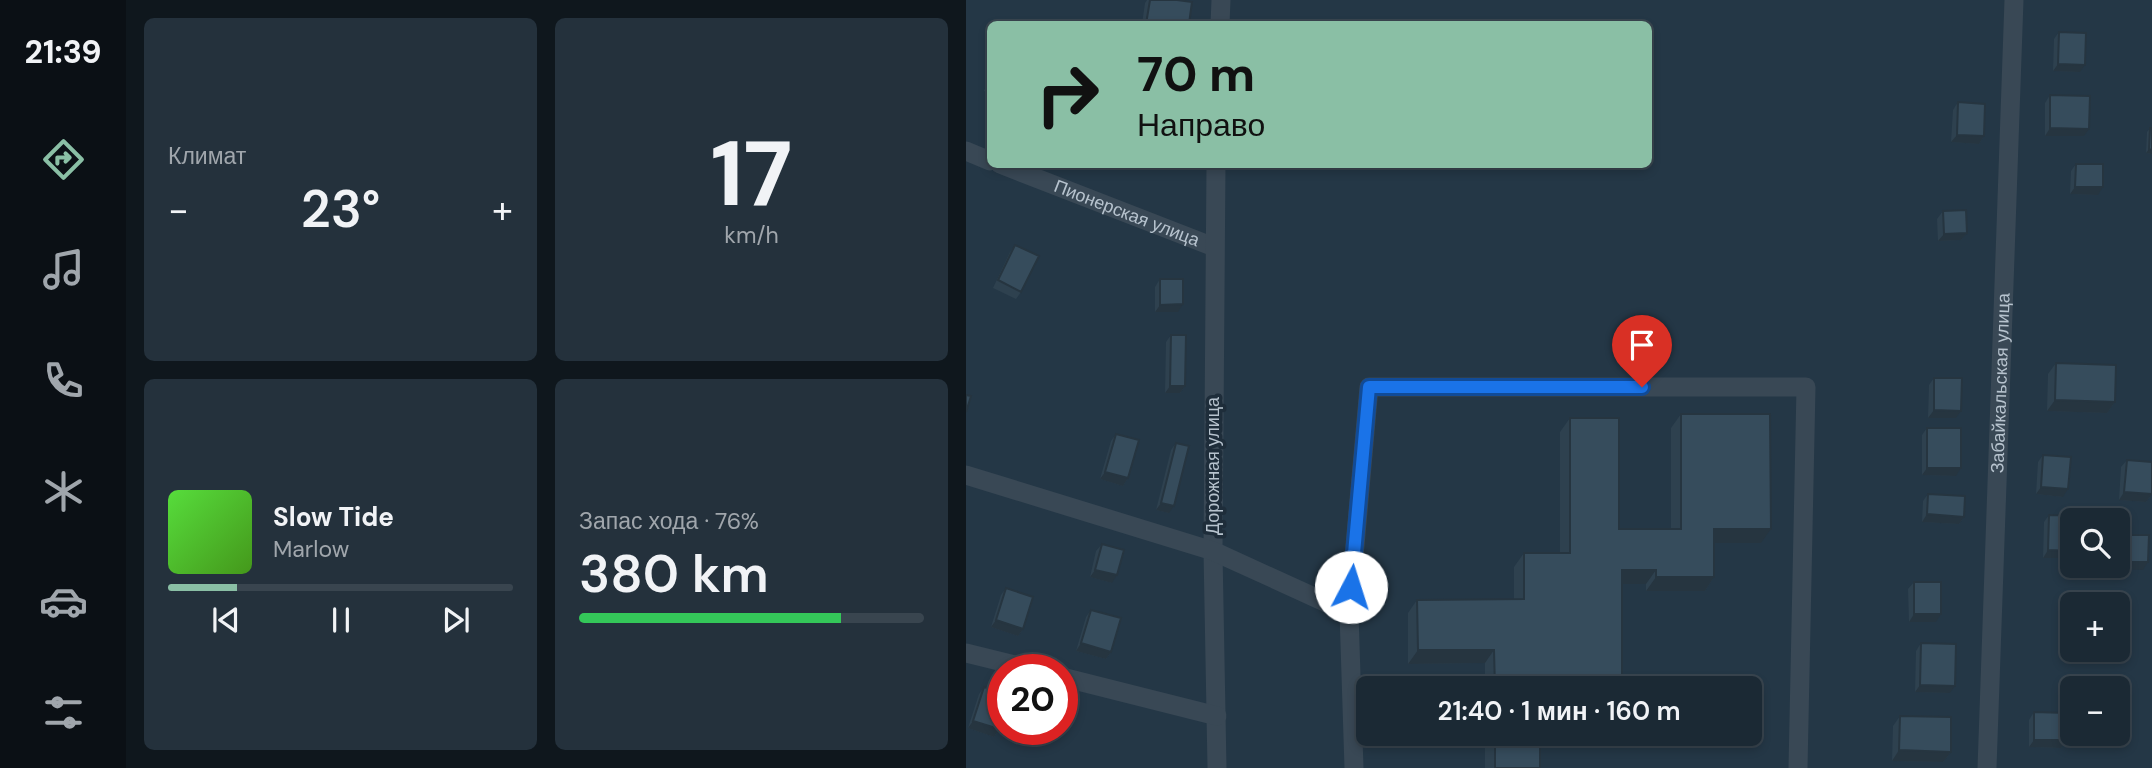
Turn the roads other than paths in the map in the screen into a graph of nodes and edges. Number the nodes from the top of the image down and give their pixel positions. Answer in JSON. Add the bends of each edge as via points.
{"nodes":[{"id":1,"x":1221,"y":0,"type":"edge"},
{"id":2,"x":2014,"y":0,"type":"edge"},
{"id":3,"x":1220,"y":21,"type":"edge"},
{"id":4,"x":966,"y":151,"type":"edge"},
{"id":5,"x":987,"y":160,"type":"edge"},
{"id":6,"x":1010,"y":168,"type":"edge"},
{"id":7,"x":1216,"y":168,"type":"edge"},
{"id":8,"x":1214,"y":247,"type":"junction"},
{"id":9,"x":966,"y":475,"type":"edge"},
{"id":10,"x":1213,"y":551,"type":"junction"},
{"id":11,"x":1349,"y":613,"type":"junction"},
{"id":12,"x":966,"y":653,"type":"edge"},
{"id":13,"x":987,"y":658,"type":"edge"},
{"id":14,"x":1078,"y":681,"type":"edge"},
{"id":15,"x":1217,"y":716,"type":"junction"},
{"id":16,"x":1217,"y":768,"type":"edge"},
{"id":17,"x":1354,"y":768,"type":"edge"},
{"id":18,"x":1798,"y":768,"type":"edge"},
{"id":19,"x":1987,"y":768,"type":"edge"}],
"edges":[{"from":1,"to":3,"type":"street"},
{"from":2,"to":19,"type":"street","name":"Забайкальская улица"},
{"from":4,"to":5,"type":"street"},
{"from":6,"to":8,"type":"street","name":"Пионерская улица"},
{"from":7,"to":8,"type":"street","name":"Дорожная улица"},
{"from":8,"to":10,"type":"street","name":"Дорожная улица"},
{"from":9,"to":10,"type":"street"},
{"from":10,"to":11,"type":"street"},
{"from":10,"to":15,"type":"street","name":"Дорожная улица"},
{"from":11,"to":17,"type":"street"},
{"from":11,"to":18,"type":"street","via":[[1369,387],[1806,387]]},
{"from":12,"to":13,"type":"street"},
{"from":14,"to":15,"type":"street"},
{"from":15,"to":16,"type":"street","name":"Дорожная улица"}]}
